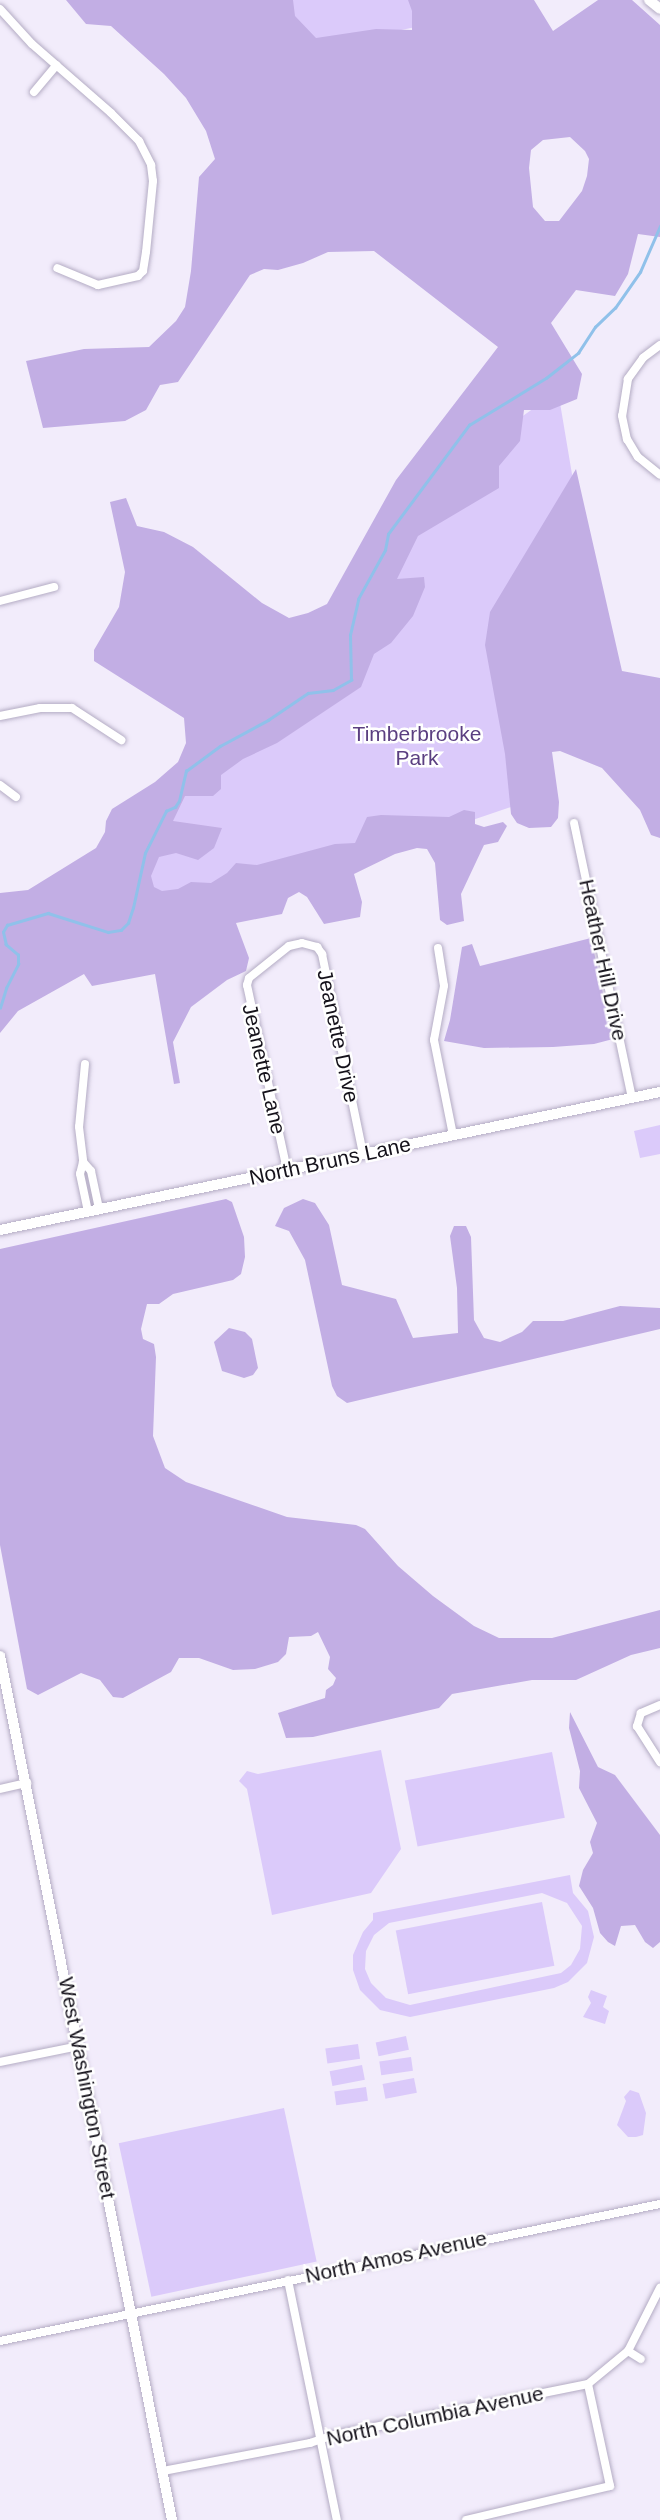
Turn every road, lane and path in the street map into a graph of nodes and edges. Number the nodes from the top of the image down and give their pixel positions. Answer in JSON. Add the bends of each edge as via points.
{"nodes":[{"id":1,"x":649,"y":0,"type":"edge"},
{"id":2,"x":0,"y":9,"type":"edge"},
{"id":3,"x":660,"y":9,"type":"edge"},
{"id":4,"x":57,"y":65,"type":"junction"},
{"id":5,"x":34,"y":92,"type":"dead end"},
{"id":6,"x":57,"y":268,"type":"dead end"},
{"id":7,"x":660,"y":345,"type":"edge"},
{"id":8,"x":660,"y":475,"type":"edge"},
{"id":9,"x":54,"y":587,"type":"dead end"},
{"id":10,"x":0,"y":601,"type":"edge"},
{"id":11,"x":0,"y":716,"type":"edge"},
{"id":12,"x":121,"y":740,"type":"dead end"},
{"id":13,"x":0,"y":785,"type":"edge"},
{"id":14,"x":16,"y":797,"type":"dead end"},
{"id":15,"x":574,"y":823,"type":"dead end"},
{"id":16,"x":289,"y":946,"type":"joint"},
{"id":17,"x":438,"y":948,"type":"dead end"},
{"id":18,"x":85,"y":1063,"type":"dead end"},
{"id":19,"x":660,"y":1092,"type":"edge"},
{"id":20,"x":632,"y":1098,"type":"junction"},
{"id":21,"x":453,"y":1135,"type":"junction"},
{"id":22,"x":363,"y":1154,"type":"junction"},
{"id":23,"x":287,"y":1170,"type":"junction"},
{"id":24,"x":94,"y":1211,"type":"junction"},
{"id":25,"x":0,"y":1230,"type":"edge"},
{"id":26,"x":0,"y":1656,"type":"edge"},
{"id":27,"x":4,"y":1694,"type":"edge"},
{"id":28,"x":660,"y":1705,"type":"edge"},
{"id":29,"x":660,"y":1762,"type":"edge"},
{"id":30,"x":27,"y":1783,"type":"junction"},
{"id":31,"x":0,"y":1789,"type":"edge"},
{"id":32,"x":79,"y":2046,"type":"junction"},
{"id":33,"x":0,"y":2062,"type":"edge"},
{"id":34,"x":660,"y":2206,"type":"edge"},
{"id":35,"x":288,"y":2280,"type":"junction"},
{"id":36,"x":660,"y":2288,"type":"edge"},
{"id":37,"x":133,"y":2313,"type":"junction"},
{"id":38,"x":0,"y":2342,"type":"edge"},
{"id":39,"x":628,"y":2351,"type":"junction"},
{"id":40,"x":641,"y":2359,"type":"dead end"},
{"id":41,"x":588,"y":2384,"type":"junction"},
{"id":42,"x":320,"y":2439,"type":"junction"},
{"id":43,"x":163,"y":2471,"type":"junction"},
{"id":44,"x":488,"y":2518,"type":"edge"},
{"id":45,"x":172,"y":2520,"type":"edge"},
{"id":46,"x":337,"y":2520,"type":"edge"},
{"id":47,"x":466,"y":2520,"type":"edge"}],
"edges":[{"from":1,"to":3,"type":"street"},
{"from":2,"to":4,"type":"street"},
{"from":4,"to":5,"type":"street"},
{"from":4,"to":6,"type":"street","via":[[139,141],[153,181],[145,261],[138,276],[98,285]]},
{"from":7,"to":8,"type":"street","via":[[643,358],[622,397],[623,426],[638,457]]},
{"from":9,"to":10,"type":"street"},
{"from":11,"to":12,"type":"street","via":[[40,708],[72,708]]},
{"from":13,"to":14,"type":"street"},
{"from":15,"to":20,"type":"street","name":"Heather Hill Drive"},
{"from":16,"to":22,"type":"street","name":"Jeanette Drive","via":[[311,944],[321,954]]},
{"from":16,"to":23,"type":"street","name":"Jeanette Lane","via":[[249,978],[247,985]]},
{"from":17,"to":21,"type":"street","via":[[444,986],[434,1040]]},
{"from":18,"to":24,"type":"street","via":[[79,1117],[80,1174]]},
{"from":19,"to":20,"type":"street","name":"North Bruns Lane"},
{"from":20,"to":21,"type":"street","name":"North Bruns Lane"},
{"from":21,"to":22,"type":"street","name":"North Bruns Lane"},
{"from":22,"to":23,"type":"street","name":"North Bruns Lane"},
{"from":23,"to":24,"type":"street","name":"North Bruns Lane"},
{"from":24,"to":25,"type":"street","name":"North Bruns Lane"},
{"from":26,"to":27,"type":"street","name":"West Washington Street"},
{"from":27,"to":30,"type":"street","name":"West Washington Street"},
{"from":28,"to":29,"type":"street","via":[[641,1713],[636,1726]]},
{"from":30,"to":31,"type":"street"},
{"from":30,"to":32,"type":"street","name":"West Washington Street"},
{"from":32,"to":33,"type":"street"},
{"from":32,"to":37,"type":"street","name":"West Washington Street"},
{"from":34,"to":35,"type":"street","name":"North Amos Avenue"},
{"from":35,"to":37,"type":"street","name":"North Amos Avenue"},
{"from":35,"to":42,"type":"street"},
{"from":36,"to":39,"type":"street","name":"North Columbia Avenue"},
{"from":37,"to":38,"type":"street","name":"North Amos Avenue"},
{"from":37,"to":43,"type":"street","name":"West Washington Street"},
{"from":39,"to":40,"type":"street"},
{"from":39,"to":41,"type":"street","name":"North Columbia Avenue"},
{"from":41,"to":42,"type":"street","name":"North Columbia Avenue"},
{"from":41,"to":44,"type":"street","via":[[610,2486]]},
{"from":42,"to":43,"type":"street","name":"North Columbia Avenue"},
{"from":42,"to":46,"type":"street"},
{"from":43,"to":45,"type":"street","name":"West Washington Street"},
{"from":44,"to":47,"type":"street"}]}
